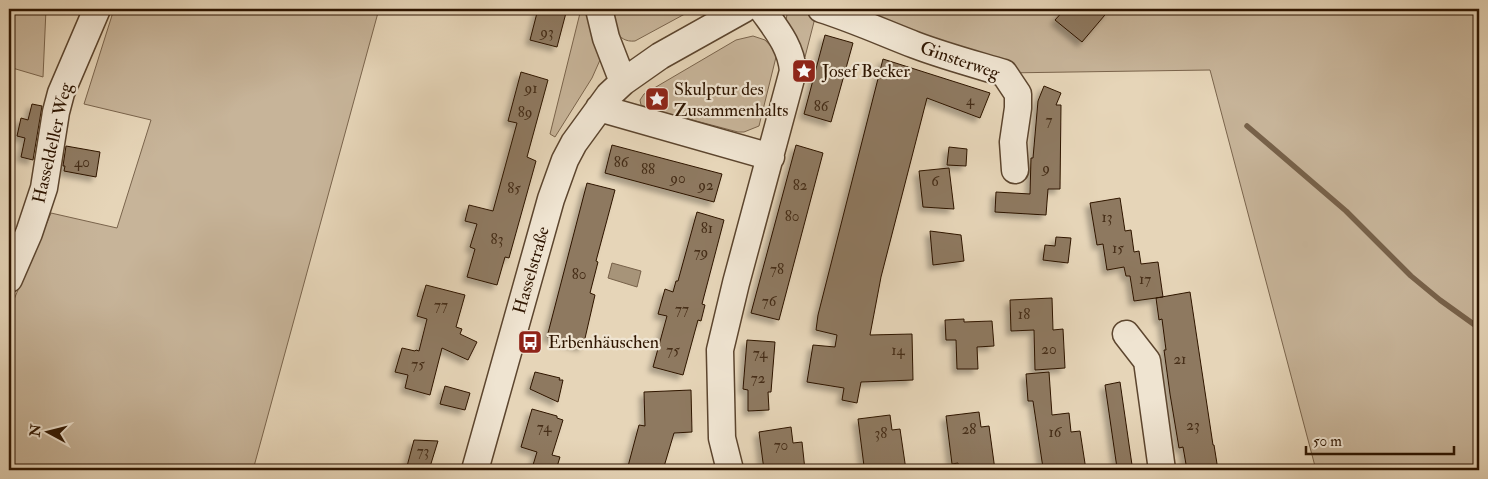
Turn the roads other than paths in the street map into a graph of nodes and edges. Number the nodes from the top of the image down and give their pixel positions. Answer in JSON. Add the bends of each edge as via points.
{"nodes":[{"id":1,"x":98,"y":9,"type":"edge"},
{"id":2,"x":599,"y":9,"type":"edge"},
{"id":3,"x":744,"y":9,"type":"edge"},
{"id":4,"x":762,"y":9,"type":"edge"},
{"id":5,"x":821,"y":9,"type":"edge"},
{"id":6,"x":623,"y":82,"type":"junction"},
{"id":7,"x":599,"y":108,"type":"junction"},
{"id":8,"x":771,"y":157,"type":"junction"},
{"id":9,"x":1015,"y":170,"type":"dead end"},
{"id":10,"x":9,"y":279,"type":"edge"},
{"id":11,"x":1126,"y":334,"type":"dead end"},
{"id":12,"x":475,"y":470,"type":"edge"},
{"id":13,"x":730,"y":470,"type":"edge"},
{"id":14,"x":1162,"y":470,"type":"edge"}],
"edges":[{"from":1,"to":10,"type":"street","name":"Hasseldeller Weg","via":[[61,93],[44,188]]},
{"from":2,"to":6,"type":"street"},
{"from":3,"to":6,"type":"street","name":"Hasselstraße","via":[[660,56]]},
{"from":4,"to":8,"type":"street","via":[[792,57],[793,71]]},
{"from":5,"to":9,"type":"street","name":"Ginsterweg","via":[[915,45],[1004,73],[1018,94],[1013,142]]},
{"from":6,"to":7,"type":"street","name":"Hasselstraße"},
{"from":7,"to":8,"type":"street"},
{"from":7,"to":12,"type":"street","name":"Hasselstraße","via":[[565,160]]},
{"from":8,"to":13,"type":"street","via":[[720,350],[722,438]]},
{"from":11,"to":14,"type":"street","via":[[1146,361]]}]}
